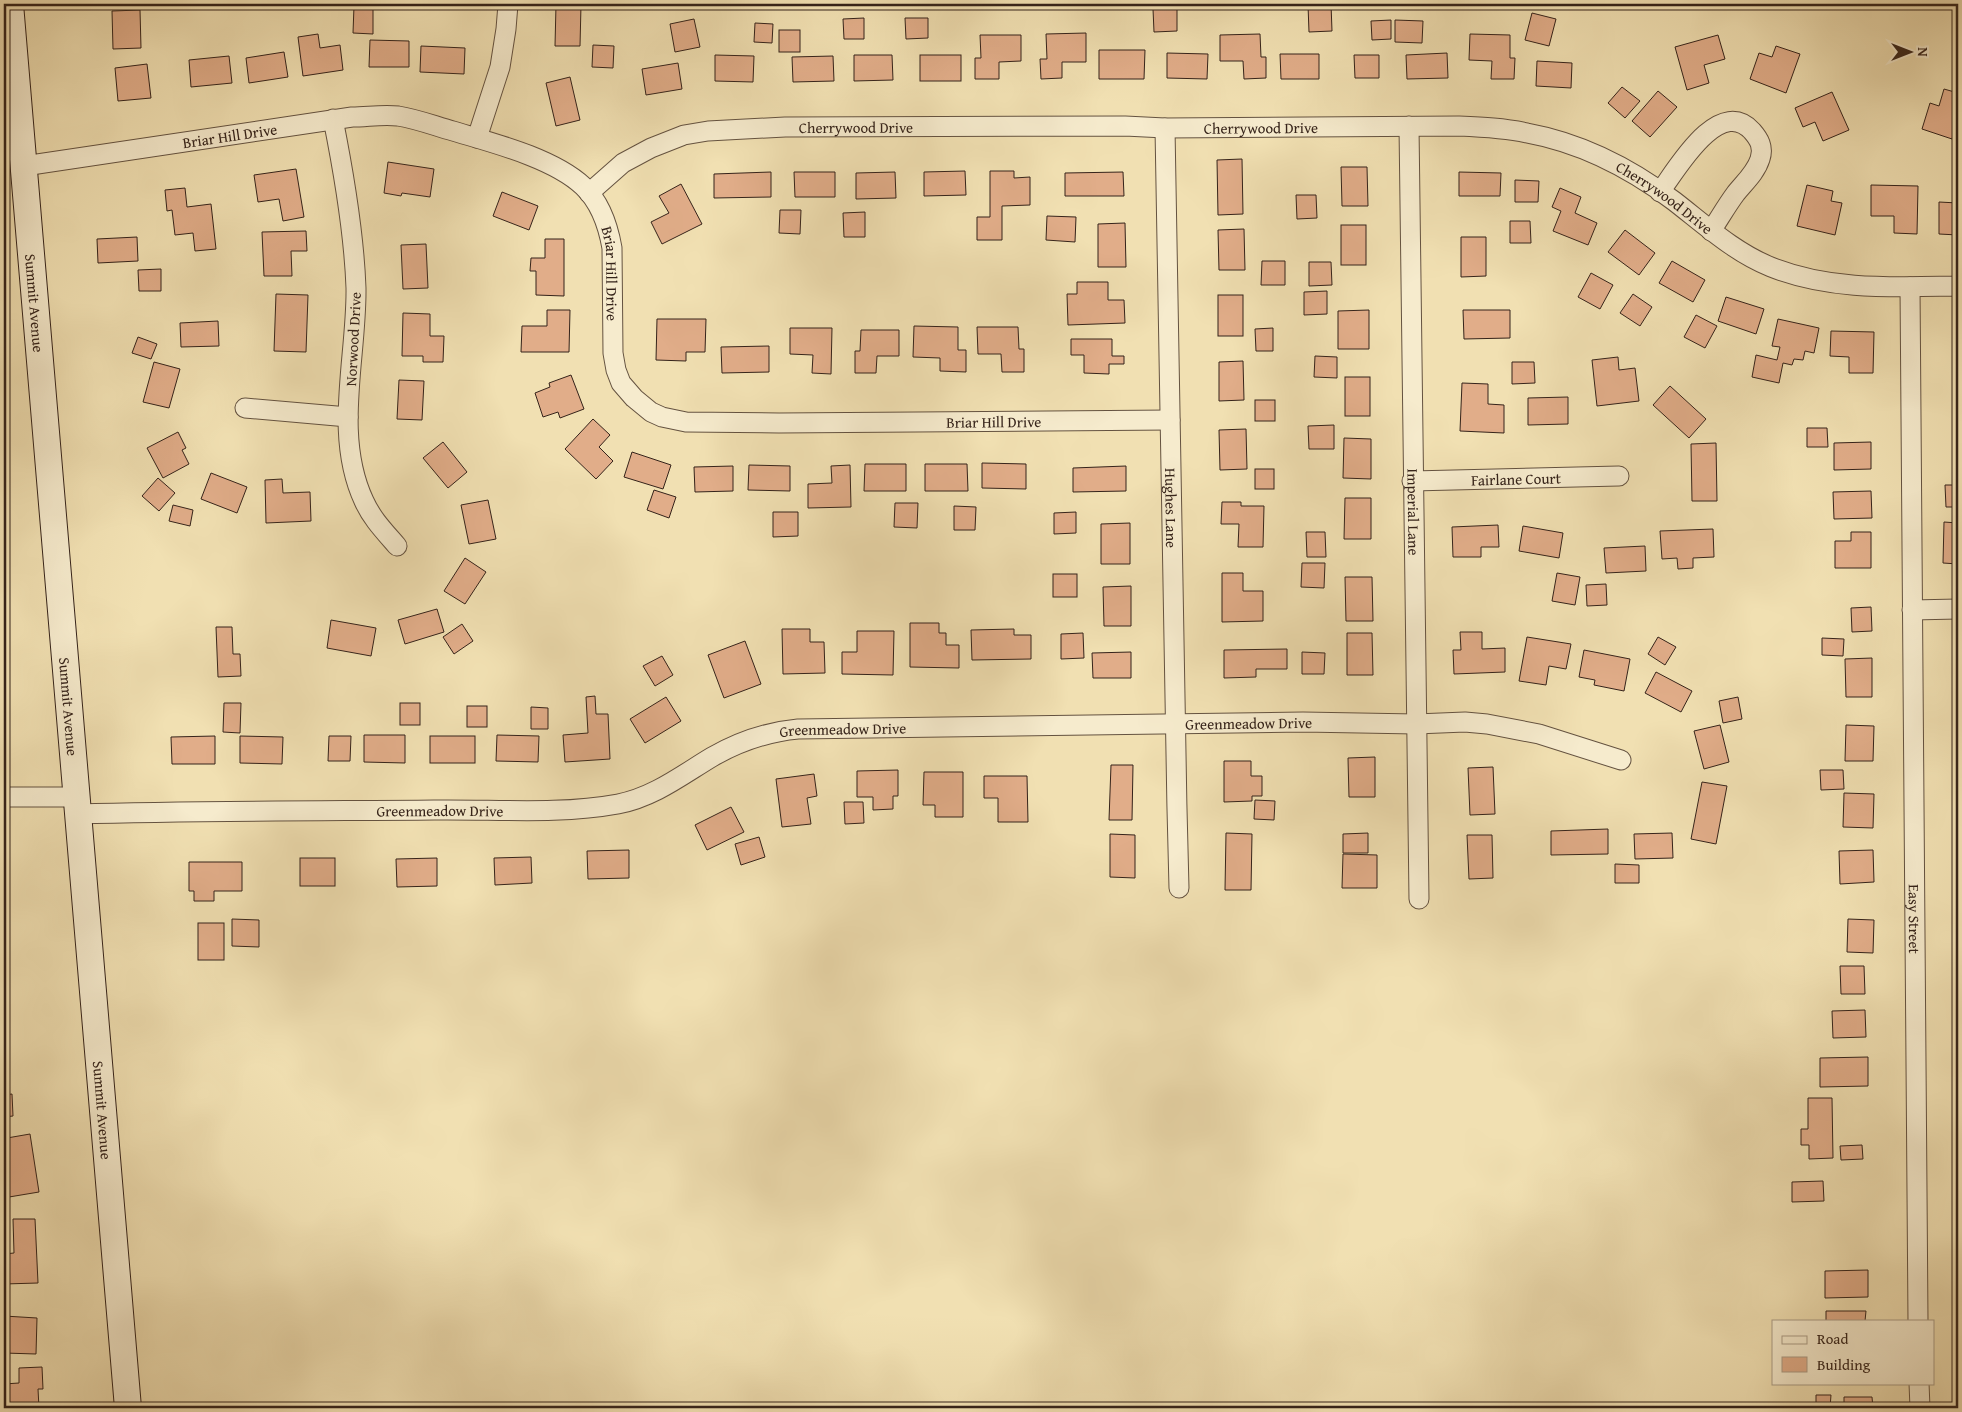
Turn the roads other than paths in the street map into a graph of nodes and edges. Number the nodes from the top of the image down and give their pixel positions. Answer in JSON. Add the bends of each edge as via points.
{"nodes":[{"id":1,"x":10,"y":4,"type":"edge"},
{"id":2,"x":508,"y":4,"type":"edge"},
{"id":3,"x":333,"y":119,"type":"junction"},
{"id":4,"x":1409,"y":126,"type":"junction"},
{"id":5,"x":1165,"y":128,"type":"junction"},
{"id":6,"x":477,"y":138,"type":"junction"},
{"id":7,"x":24,"y":166,"type":"junction"},
{"id":8,"x":1660,"y":192,"type":"junction"},
{"id":9,"x":589,"y":193,"type":"junction"},
{"id":10,"x":1710,"y":231,"type":"junction"},
{"id":11,"x":1958,"y":286,"type":"edge"},
{"id":12,"x":1910,"y":287,"type":"junction"},
{"id":13,"x":245,"y":408,"type":"dead end"},
{"id":14,"x":348,"y":417,"type":"junction"},
{"id":15,"x":1170,"y":420,"type":"junction"},
{"id":16,"x":1620,"y":476,"type":"dead end"},
{"id":17,"x":1412,"y":481,"type":"junction"},
{"id":18,"x":397,"y":546,"type":"dead end"},
{"id":19,"x":1958,"y":609,"type":"edge"},
{"id":20,"x":1912,"y":610,"type":"junction"},
{"id":21,"x":1416,"y":724,"type":"junction"},
{"id":22,"x":1174,"y":725,"type":"junction"},
{"id":23,"x":1621,"y":760,"type":"dead end"},
{"id":24,"x":4,"y":797,"type":"edge"},
{"id":25,"x":78,"y":805,"type":"junction"},
{"id":26,"x":1179,"y":888,"type":"dead end"},
{"id":27,"x":1419,"y":900,"type":"dead end"},
{"id":28,"x":1918,"y":1320,"type":"edge"},
{"id":29,"x":1919,"y":1384,"type":"edge"},
{"id":30,"x":128,"y":1408,"type":"edge"},
{"id":31,"x":1920,"y":1408,"type":"edge"}],
"edges":[{"from":1,"to":7,"type":"main road","name":"Summit Avenue"},
{"from":2,"to":6,"type":"street","via":[[500,67]]},
{"from":3,"to":6,"type":"street","name":"Briar Hill Drive","via":[[396,116]]},
{"from":3,"to":7,"type":"street","name":"Briar Hill Drive"},
{"from":3,"to":14,"type":"street","name":"Norwood Drive","via":[[342,165],[356,288]]},
{"from":4,"to":5,"type":"street","name":"Cherrywood Drive"},
{"from":4,"to":8,"type":"street","name":"Cherrywood Drive","via":[[1501,129],[1564,142],[1627,169]]},
{"from":4,"to":17,"type":"street","name":"Imperial Lane"},
{"from":5,"to":9,"type":"street","name":"Cherrywood Drive","via":[[795,127],[708,131],[684,134],[651,148],[623,163]]},
{"from":5,"to":15,"type":"street","name":"Hughes Lane"},
{"from":6,"to":9,"type":"street","name":"Briar Hill Drive","via":[[567,173]]},
{"from":7,"to":25,"type":"main road","name":"Summit Avenue"},
{"from":8,"to":10,"type":"street","name":"Cherrywood Drive"},
{"from":8,"to":10,"type":"street","via":[[1685,156],[1711,128],[1734,122],[1749,128],[1759,139],[1760,159]]},
{"from":9,"to":15,"type":"street","name":"Briar Hill Drive","via":[[600,208],[612,248],[616,370],[634,398],[662,417],[686,422],[779,423]]},
{"from":10,"to":12,"type":"street","name":"Cherrywood Drive","via":[[1743,254],[1797,276],[1847,286]]},
{"from":11,"to":12,"type":"street","name":"Cherrywood Drive"},
{"from":12,"to":20,"type":"street","name":"Easy Street"},
{"from":13,"to":14,"type":"street"},
{"from":14,"to":18,"type":"street","name":"Norwood Drive","via":[[353,474],[376,522]]},
{"from":15,"to":22,"type":"street","name":"Hughes Lane"},
{"from":16,"to":17,"type":"street","name":"Fairlane Court"},
{"from":17,"to":21,"type":"street","name":"Imperial Lane"},
{"from":19,"to":20,"type":"street"},
{"from":20,"to":28,"type":"street","name":"Easy Street"},
{"from":21,"to":22,"type":"street","name":"Greenmeadow Drive"},
{"from":21,"to":23,"type":"street","name":"Greenmeadow Drive","via":[[1487,724],[1539,734]]},
{"from":21,"to":27,"type":"street","name":"Imperial Lane"},
{"from":22,"to":25,"type":"street","name":"Greenmeadow Drive","via":[[777,731],[733,746],[647,795],[595,808],[190,811]]},
{"from":22,"to":26,"type":"street","name":"Hughes Lane"},
{"from":24,"to":25,"type":"street","name":"Greenmeadow Drive"},
{"from":25,"to":30,"type":"main road","name":"Summit Avenue"},
{"from":29,"to":31,"type":"street"}]}
